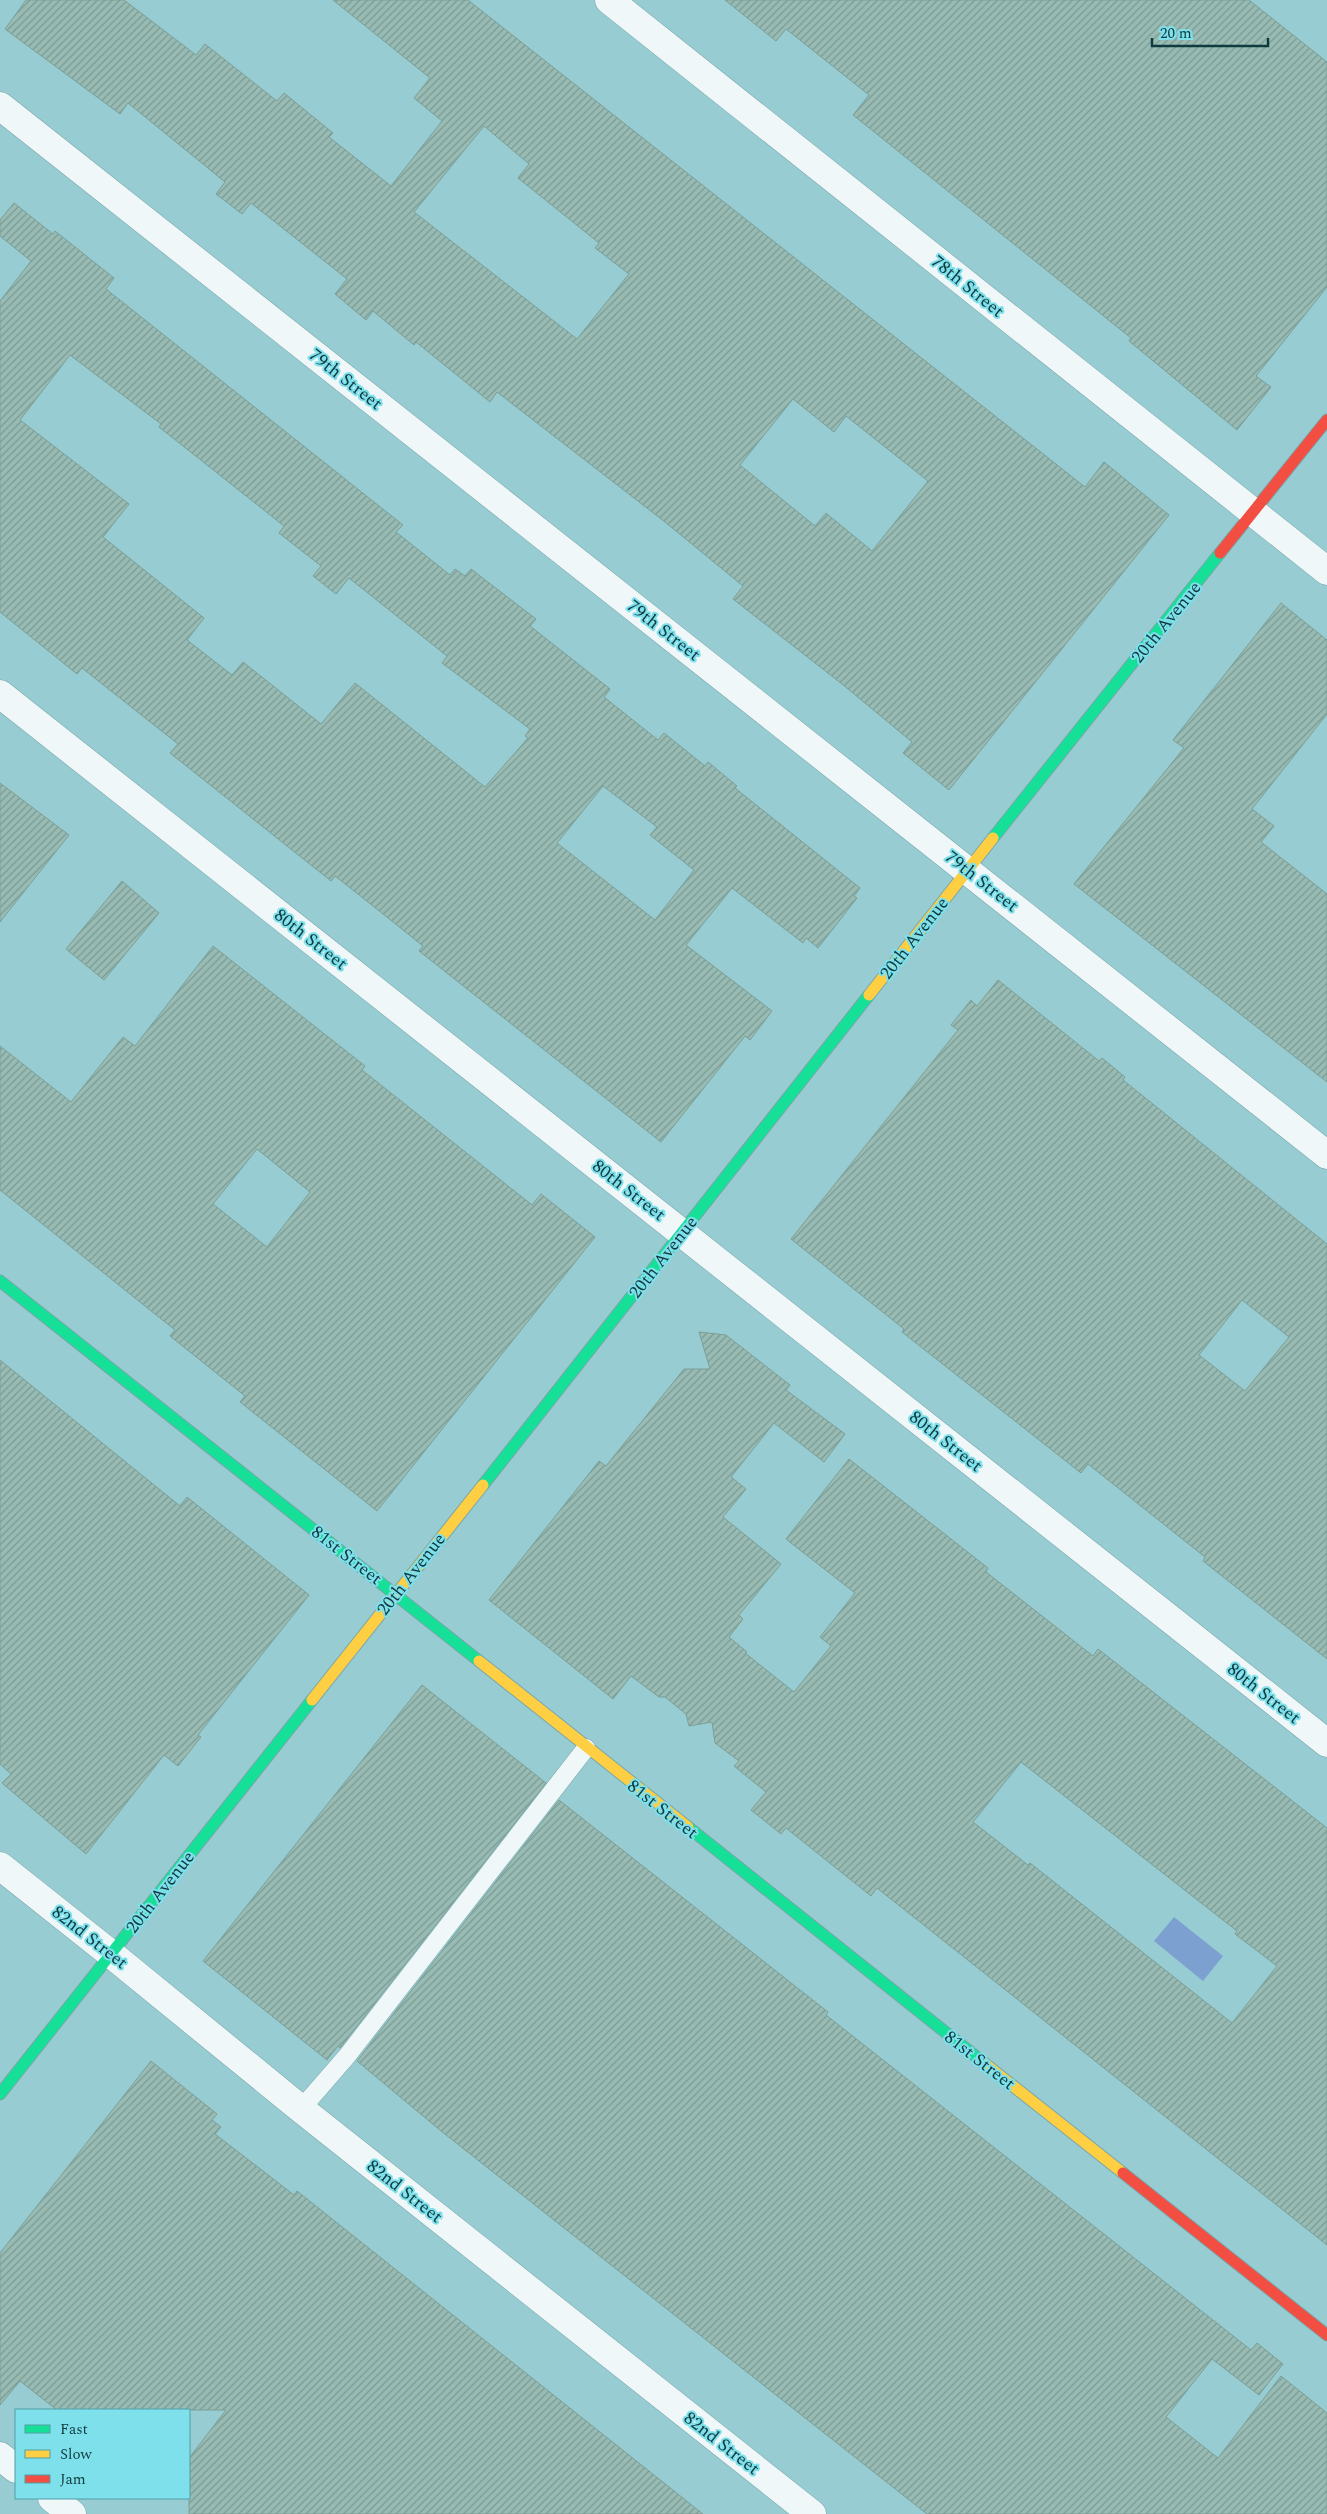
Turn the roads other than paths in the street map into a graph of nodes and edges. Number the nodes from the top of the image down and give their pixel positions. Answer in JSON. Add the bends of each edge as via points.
{"nodes":[{"id":1,"x":609,"y":0,"type":"edge"},
{"id":2,"x":0,"y":106,"type":"edge"},
{"id":3,"x":1327,"y":420,"type":"edge"},
{"id":4,"x":1254,"y":513,"type":"junction"},
{"id":5,"x":1327,"y":571,"type":"edge"},
{"id":6,"x":0,"y":694,"type":"edge"},
{"id":7,"x":968,"y":870,"type":"junction"},
{"id":8,"x":1327,"y":1155,"type":"edge"},
{"id":9,"x":683,"y":1233,"type":"junction"},
{"id":10,"x":0,"y":1281,"type":"edge"},
{"id":11,"x":396,"y":1594,"type":"junction"},
{"id":12,"x":1327,"y":1743,"type":"edge"},
{"id":13,"x":586,"y":1748,"type":"junction"},
{"id":14,"x":0,"y":1866,"type":"edge"},
{"id":15,"x":111,"y":1954,"type":"junction"},
{"id":16,"x":0,"y":2094,"type":"edge"},
{"id":17,"x":301,"y":2109,"type":"junction"},
{"id":18,"x":1327,"y":2335,"type":"edge"},
{"id":19,"x":0,"y":2456,"type":"edge"},
{"id":20,"x":15,"y":2468,"type":"edge"},
{"id":21,"x":53,"y":2499,"type":"edge"},
{"id":22,"x":72,"y":2514,"type":"edge"},
{"id":23,"x":812,"y":2514,"type":"edge"}],
"edges":[{"from":1,"to":4,"type":"street","name":"78th Street"},
{"from":2,"to":7,"type":"street","name":"79th Street"},
{"from":3,"to":4,"type":"street","name":"20th Avenue"},
{"from":4,"to":5,"type":"street","name":"78th Street"},
{"from":4,"to":7,"type":"street","name":"20th Avenue"},
{"from":6,"to":9,"type":"street","name":"80th Street"},
{"from":7,"to":8,"type":"street","name":"79th Street"},
{"from":7,"to":9,"type":"street","name":"20th Avenue"},
{"from":9,"to":11,"type":"street","name":"20th Avenue"},
{"from":9,"to":12,"type":"street","name":"80th Street"},
{"from":10,"to":11,"type":"street","name":"81st Street"},
{"from":11,"to":13,"type":"street","name":"81st Street"},
{"from":11,"to":15,"type":"street","name":"20th Avenue"},
{"from":13,"to":17,"type":"lane","via":[[348,2056]]},
{"from":13,"to":18,"type":"street","name":"81st Street"},
{"from":14,"to":15,"type":"street","name":"82nd Street"},
{"from":15,"to":16,"type":"street","name":"20th Avenue"},
{"from":15,"to":17,"type":"street","name":"82nd Street"},
{"from":17,"to":23,"type":"street","name":"82nd Street"},
{"from":19,"to":20,"type":"street"},
{"from":21,"to":22,"type":"street"}]}
